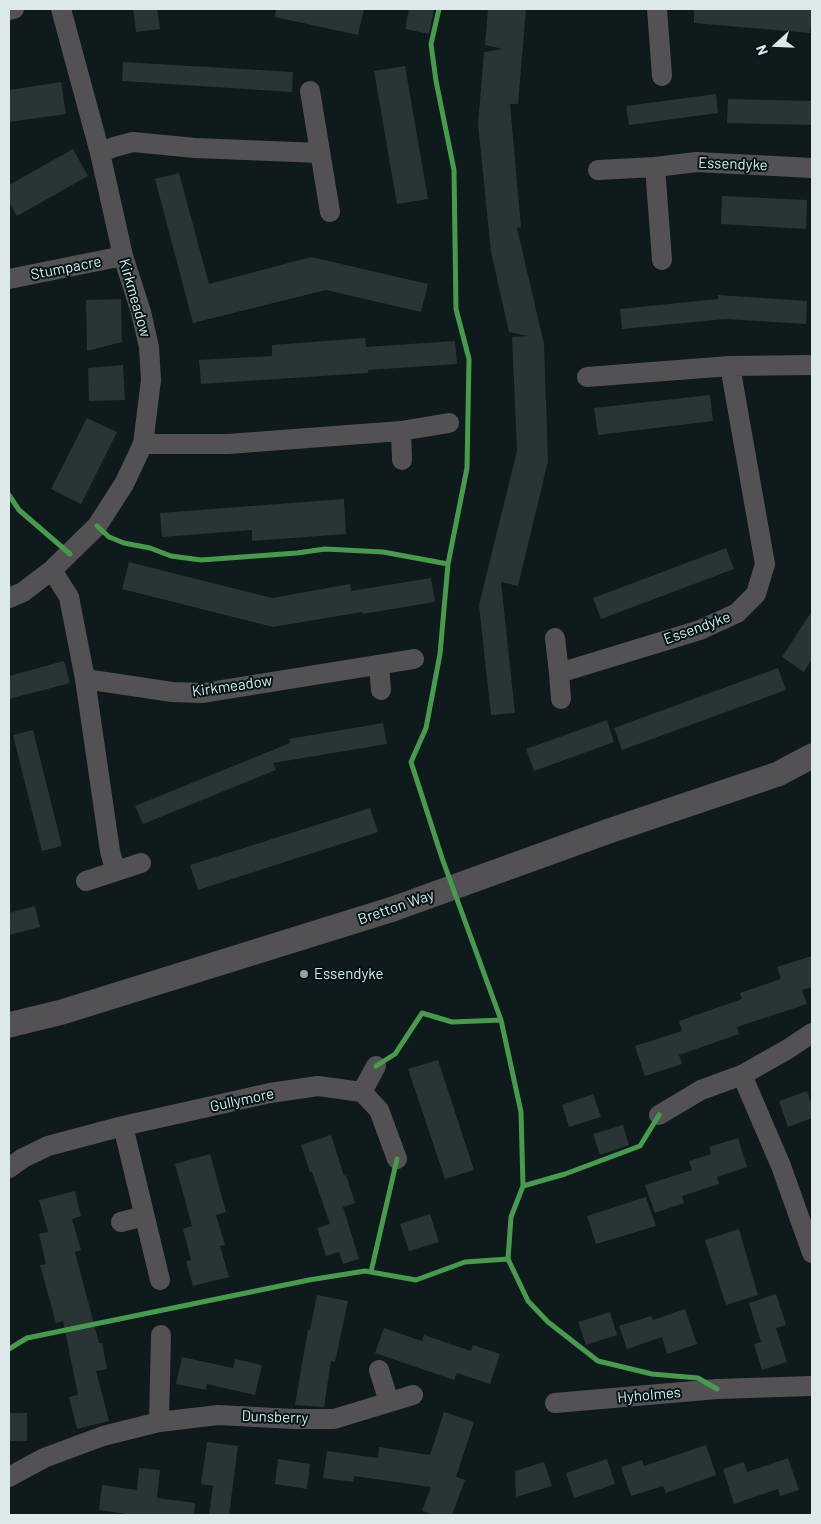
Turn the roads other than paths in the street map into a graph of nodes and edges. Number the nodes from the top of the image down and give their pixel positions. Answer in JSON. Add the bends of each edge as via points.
{"nodes":[{"id":1,"x":14,"y":9,"type":"edge"},
{"id":2,"x":61,"y":9,"type":"edge"},
{"id":3,"x":657,"y":9,"type":"edge"},
{"id":4,"x":9,"y":10,"type":"edge"},
{"id":5,"x":662,"y":76,"type":"dead end"},
{"id":6,"x":310,"y":91,"type":"dead end"},
{"id":7,"x":100,"y":153,"type":"junction"},
{"id":8,"x":320,"y":153,"type":"junction"},
{"id":9,"x":655,"y":167,"type":"junction"},
{"id":10,"x":812,"y":168,"type":"edge"},
{"id":11,"x":598,"y":170,"type":"dead end"},
{"id":12,"x":330,"y":212,"type":"dead end"},
{"id":13,"x":123,"y":256,"type":"junction"},
{"id":14,"x":662,"y":260,"type":"dead end"},
{"id":15,"x":9,"y":279,"type":"edge"},
{"id":16,"x":812,"y":365,"type":"edge"},
{"id":17,"x":730,"y":366,"type":"junction"},
{"id":18,"x":587,"y":377,"type":"dead end"},
{"id":19,"x":449,"y":422,"type":"dead end"},
{"id":20,"x":402,"y":430,"type":"junction"},
{"id":21,"x":143,"y":444,"type":"junction"},
{"id":22,"x":402,"y":460,"type":"dead end"},
{"id":23,"x":52,"y":570,"type":"junction"},
{"id":24,"x":9,"y":598,"type":"edge"},
{"id":25,"x":555,"y":638,"type":"dead end"},
{"id":26,"x":414,"y":659,"type":"dead end"},
{"id":27,"x":378,"y":665,"type":"junction"},
{"id":28,"x":559,"y":673,"type":"junction"},
{"id":29,"x":86,"y":678,"type":"junction"},
{"id":30,"x":381,"y":690,"type":"dead end"},
{"id":31,"x":561,"y":699,"type":"dead end"},
{"id":32,"x":812,"y":756,"type":"edge"},
{"id":33,"x":812,"y":771,"type":"edge"},
{"id":34,"x":778,"y":774,"type":"junction"},
{"id":35,"x":141,"y":863,"type":"dead end"},
{"id":36,"x":115,"y":870,"type":"junction"},
{"id":37,"x":86,"y":881,"type":"dead end"},
{"id":38,"x":9,"y":1025,"type":"edge"},
{"id":39,"x":812,"y":1033,"type":"edge"},
{"id":40,"x":376,"y":1066,"type":"dead end"},
{"id":41,"x":742,"y":1074,"type":"junction"},
{"id":42,"x":362,"y":1092,"type":"junction"},
{"id":43,"x":659,"y":1115,"type":"dead end"},
{"id":44,"x":123,"y":1126,"type":"junction"},
{"id":45,"x":397,"y":1159,"type":"dead end"},
{"id":46,"x":9,"y":1168,"type":"edge"},
{"id":47,"x":144,"y":1216,"type":"junction"},
{"id":48,"x":121,"y":1222,"type":"dead end"},
{"id":49,"x":812,"y":1253,"type":"edge"},
{"id":50,"x":160,"y":1280,"type":"dead end"},
{"id":51,"x":160,"y":1334,"type":"dead end"},
{"id":52,"x":379,"y":1370,"type":"dead end"},
{"id":53,"x":812,"y":1386,"type":"edge"},
{"id":54,"x":413,"y":1395,"type":"dead end"},
{"id":55,"x":389,"y":1402,"type":"junction"},
{"id":56,"x":555,"y":1403,"type":"dead end"},
{"id":57,"x":159,"y":1422,"type":"junction"},
{"id":58,"x":9,"y":1477,"type":"edge"}],
"edges":[{"from":1,"to":4,"type":"street"},
{"from":2,"to":7,"type":"street","name":"Kirkmeadow"},
{"from":3,"to":5,"type":"street"},
{"from":6,"to":8,"type":"street"},
{"from":7,"to":8,"type":"street","via":[[133,142]]},
{"from":7,"to":13,"type":"street","name":"Kirkmeadow"},
{"from":8,"to":12,"type":"street"},
{"from":9,"to":10,"type":"street","name":"Essendyke","via":[[697,162]]},
{"from":9,"to":11,"type":"street","name":"Essendyke"},
{"from":9,"to":14,"type":"street"},
{"from":13,"to":15,"type":"street","name":"Stumpacre"},
{"from":13,"to":21,"type":"street","name":"Kirkmeadow","via":[[149,347],[151,380]]},
{"from":16,"to":17,"type":"street"},
{"from":17,"to":18,"type":"street"},
{"from":17,"to":28,"type":"street","name":"Essendyke","via":[[765,564],[756,594],[737,613],[700,630]]},
{"from":19,"to":20,"type":"street"},
{"from":20,"to":21,"type":"street","via":[[228,444]]},
{"from":20,"to":22,"type":"street"},
{"from":21,"to":23,"type":"street","name":"Kirkmeadow","via":[[124,484],[97,526]]},
{"from":23,"to":24,"type":"street","name":"Kirkmeadow","via":[[23,592]]},
{"from":23,"to":29,"type":"street","via":[[69,597]]},
{"from":25,"to":28,"type":"street"},
{"from":26,"to":27,"type":"street","name":"Kirkmeadow"},
{"from":27,"to":29,"type":"street","name":"Kirkmeadow","via":[[203,693],[172,692]]},
{"from":27,"to":30,"type":"street"},
{"from":28,"to":31,"type":"street"},
{"from":29,"to":36,"type":"street"},
{"from":32,"to":34,"type":"street","name":"Bretton Way"},
{"from":33,"to":34,"type":"street","name":"Bretton Way"},
{"from":34,"to":38,"type":"street","name":"Bretton Way","via":[[393,909],[62,1012]]},
{"from":35,"to":36,"type":"street"},
{"from":36,"to":37,"type":"street"},
{"from":39,"to":41,"type":"street"},
{"from":40,"to":42,"type":"street"},
{"from":41,"to":43,"type":"street","via":[[701,1090]]},
{"from":41,"to":49,"type":"street","via":[[781,1166]]},
{"from":42,"to":44,"type":"street","name":"Gullymore","via":[[318,1086],[270,1093]]},
{"from":42,"to":45,"type":"street","via":[[379,1110]]},
{"from":44,"to":46,"type":"street","name":"Gullymore","via":[[48,1146]]},
{"from":44,"to":47,"type":"street"},
{"from":47,"to":48,"type":"street"},
{"from":47,"to":50,"type":"street"},
{"from":51,"to":57,"type":"street"},
{"from":52,"to":55,"type":"street"},
{"from":53,"to":56,"type":"street","name":"Hyholmes","via":[[575,1393]]},
{"from":54,"to":55,"type":"street","name":"Dunsberry"},
{"from":55,"to":57,"type":"street","name":"Dunsberry","via":[[334,1418],[218,1415]]},
{"from":57,"to":58,"type":"street","name":"Dunsberry","via":[[102,1436],[44,1458]]}]}
